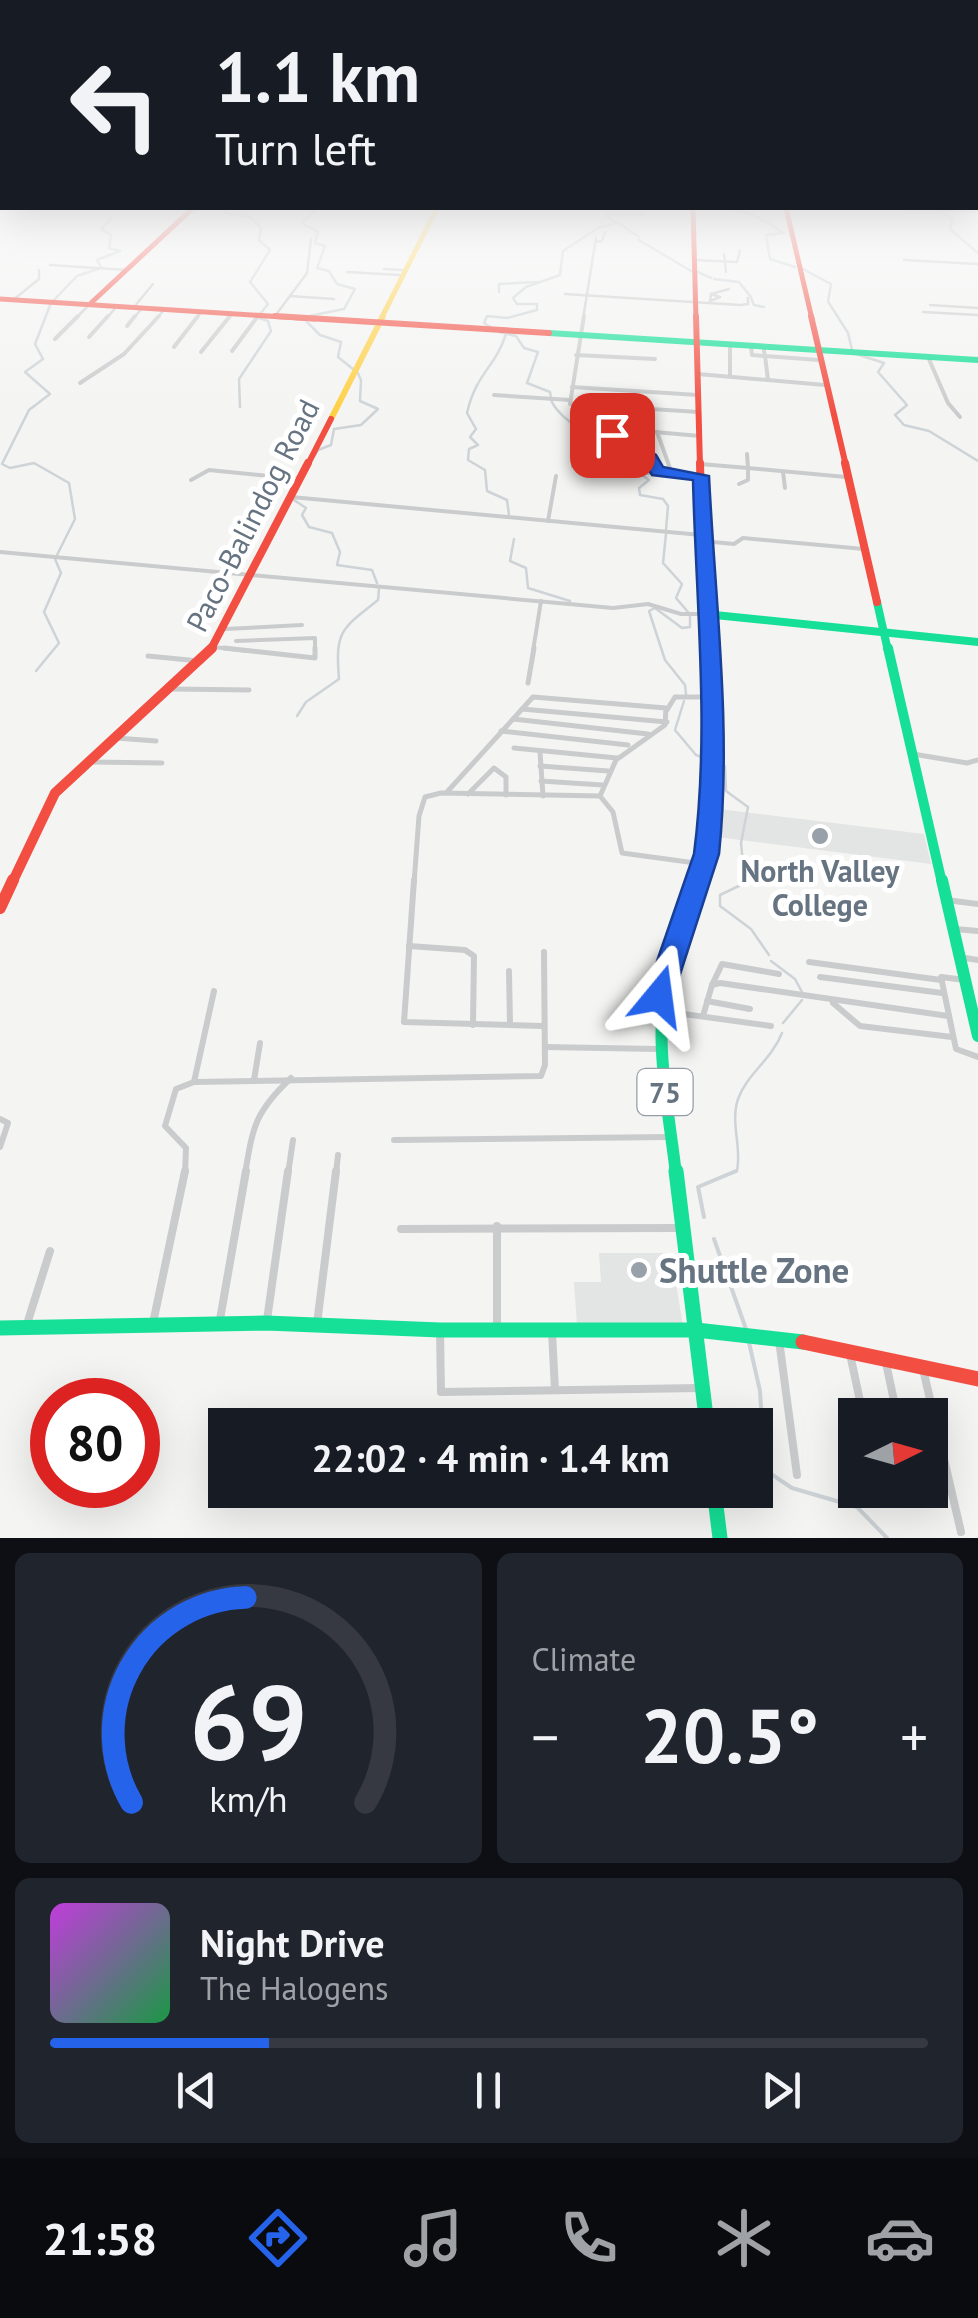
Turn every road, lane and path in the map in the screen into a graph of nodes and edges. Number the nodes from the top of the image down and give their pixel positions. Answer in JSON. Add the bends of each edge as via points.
{"nodes":[{"id":1,"x":39,"y":272,"type":"edge"},
{"id":2,"x":125,"y":272,"type":"edge"},
{"id":3,"x":307,"y":272,"type":"edge"},
{"id":4,"x":348,"y":272,"type":"dead end"},
{"id":5,"x":396,"y":272,"type":"edge"},
{"id":6,"x":590,"y":272,"type":"edge"},
{"id":7,"x":695,"y":272,"type":"edge"},
{"id":8,"x":801,"y":272,"type":"edge"},
{"id":9,"x":402,"y":273,"type":"junction"},
{"id":10,"x":154,"y":284,"type":"dead end"},
{"id":11,"x":618,"y":287,"type":"dead end"},
{"id":12,"x":729,"y":289,"type":"dead end"},
{"id":13,"x":565,"y":294,"type":"dead end"},
{"id":14,"x":710,"y":294,"type":"junction"},
{"id":15,"x":290,"y":296,"type":"junction"},
{"id":16,"x":585,"y":296,"type":"junction"},
{"id":17,"x":334,"y":298,"type":"dead end"},
{"id":18,"x":617,"y":298,"type":"junction"},
{"id":19,"x":748,"y":298,"type":"dead end"},
{"id":20,"x":0,"y":299,"type":"edge"},
{"id":21,"x":13,"y":300,"type":"junction"},
{"id":22,"x":710,"y":302,"type":"junction"},
{"id":23,"x":696,"y":303,"type":"junction"},
{"id":24,"x":90,"y":304,"type":"junction"},
{"id":25,"x":930,"y":305,"type":"dead end"},
{"id":26,"x":117,"y":306,"type":"junction"},
{"id":27,"x":138,"y":307,"type":"junction"},
{"id":28,"x":978,"y":308,"type":"edge"},
{"id":29,"x":165,"y":309,"type":"junction"},
{"id":30,"x":202,"y":311,"type":"junction"},
{"id":31,"x":924,"y":312,"type":"dead end"},
{"id":32,"x":232,"y":313,"type":"junction"},
{"id":33,"x":259,"y":315,"type":"junction"},
{"id":34,"x":978,"y":315,"type":"edge"},
{"id":35,"x":275,"y":316,"type":"junction"},
{"id":36,"x":377,"y":322,"type":"junction"},
{"id":37,"x":127,"y":326,"type":"dead end"},
{"id":38,"x":579,"y":335,"type":"junction"},
{"id":39,"x":89,"y":337,"type":"dead end"},
{"id":40,"x":55,"y":339,"type":"dead end"},
{"id":41,"x":697,"y":342,"type":"junction"},
{"id":42,"x":730,"y":344,"type":"junction"},
{"id":43,"x":174,"y":346,"type":"dead end"},
{"id":44,"x":760,"y":349,"type":"junction"},
{"id":45,"x":232,"y":351,"type":"dead end"},
{"id":46,"x":202,"y":352,"type":"dead end"},
{"id":47,"x":576,"y":355,"type":"junction"},
{"id":48,"x":820,"y":355,"type":"junction"},
{"id":49,"x":928,"y":357,"type":"junction"},
{"id":50,"x":655,"y":359,"type":"dead end"},
{"id":51,"x":978,"y":360,"type":"edge"},
{"id":52,"x":698,"y":374,"type":"junction"},
{"id":53,"x":730,"y":376,"type":"junction"},
{"id":54,"x":768,"y":380,"type":"junction"},
{"id":55,"x":80,"y":383,"type":"dead end"},
{"id":56,"x":825,"y":385,"type":"junction"},
{"id":57,"x":572,"y":387,"type":"junction"},
{"id":58,"x":494,"y":395,"type":"dead end"},
{"id":59,"x":699,"y":396,"type":"junction"},
{"id":60,"x":570,"y":400,"type":"junction"},
{"id":61,"x":699,"y":412,"type":"junction"},
{"id":62,"x":960,"y":417,"type":"dead end"},
{"id":63,"x":586,"y":426,"type":"dead end"},
{"id":64,"x":608,"y":428,"type":"junction"},
{"id":65,"x":657,"y":432,"type":"junction"},
{"id":66,"x":700,"y":436,"type":"junction"},
{"id":67,"x":608,"y":452,"type":"dead end"},
{"id":68,"x":747,"y":454,"type":"dead end"},
{"id":69,"x":586,"y":468,"type":"junction"},
{"id":70,"x":748,"y":468,"type":"junction"},
{"id":71,"x":607,"y":470,"type":"junction"},
{"id":72,"x":701,"y":470,"type":"junction"},
{"id":73,"x":658,"y":471,"type":"junction"},
{"id":74,"x":671,"y":471,"type":"junction"},
{"id":75,"x":783,"y":472,"type":"junction"},
{"id":76,"x":556,"y":476,"type":"dead end"},
{"id":77,"x":846,"y":478,"type":"junction"},
{"id":78,"x":300,"y":479,"type":"junction"},
{"id":79,"x":191,"y":480,"type":"dead end"},
{"id":80,"x":740,"y":484,"type":"dead end"},
{"id":81,"x":786,"y":488,"type":"dead end"},
{"id":82,"x":291,"y":496,"type":"junction"},
{"id":83,"x":548,"y":521,"type":"junction"},
{"id":84,"x":702,"y":538,"type":"junction"},
{"id":85,"x":864,"y":549,"type":"junction"},
{"id":86,"x":0,"y":552,"type":"edge"},
{"id":87,"x":250,"y":574,"type":"junction"},
{"id":88,"x":541,"y":601,"type":"junction"},
{"id":89,"x":705,"y":614,"type":"junction"},
{"id":90,"x":302,"y":625,"type":"dead end"},
{"id":91,"x":242,"y":628,"type":"junction"},
{"id":92,"x":224,"y":629,"type":"junction"},
{"id":93,"x":883,"y":632,"type":"junction"},
{"id":94,"x":290,"y":639,"type":"junction"},
{"id":95,"x":236,"y":641,"type":"junction"},
{"id":96,"x":978,"y":642,"type":"edge"},
{"id":97,"x":214,"y":647,"type":"junction"},
{"id":98,"x":231,"y":649,"type":"junction"},
{"id":99,"x":284,"y":655,"type":"junction"},
{"id":100,"x":148,"y":656,"type":"dead end"},
{"id":101,"x":202,"y":661,"type":"junction"},
{"id":102,"x":528,"y":684,"type":"dead end"},
{"id":103,"x":172,"y":689,"type":"junction"},
{"id":104,"x":249,"y":690,"type":"dead end"},
{"id":105,"x":708,"y":697,"type":"junction"},
{"id":106,"x":522,"y":709,"type":"junction"},
{"id":107,"x":668,"y":710,"type":"junction"},
{"id":108,"x":513,"y":719,"type":"junction"},
{"id":109,"x":667,"y":722,"type":"junction"},
{"id":110,"x":502,"y":731,"type":"junction"},
{"id":111,"x":648,"y":734,"type":"junction"},
{"id":112,"x":116,"y":738,"type":"junction"},
{"id":113,"x":156,"y":741,"type":"dead end"},
{"id":114,"x":628,"y":746,"type":"junction"},
{"id":115,"x":514,"y":748,"type":"dead end"},
{"id":116,"x":540,"y":752,"type":"junction"},
{"id":117,"x":912,"y":754,"type":"junction"},
{"id":118,"x":617,"y":758,"type":"junction"},
{"id":119,"x":978,"y":760,"type":"edge"},
{"id":120,"x":90,"y":762,"type":"junction"},
{"id":121,"x":162,"y":763,"type":"dead end"},
{"id":122,"x":540,"y":766,"type":"junction"},
{"id":123,"x":608,"y":772,"type":"junction"},
{"id":124,"x":541,"y":781,"type":"junction"},
{"id":125,"x":602,"y":785,"type":"junction"},
{"id":126,"x":446,"y":794,"type":"junction"},
{"id":127,"x":468,"y":794,"type":"junction"},
{"id":128,"x":506,"y":795,"type":"junction"},
{"id":129,"x":543,"y":796,"type":"junction"},
{"id":130,"x":600,"y":796,"type":"junction"},
{"id":131,"x":703,"y":864,"type":"junction"},
{"id":132,"x":945,"y":900,"type":"junction"},
{"id":133,"x":978,"y":904,"type":"edge"},
{"id":134,"x":0,"y":908,"type":"edge"},
{"id":135,"x":952,"y":928,"type":"junction"},
{"id":136,"x":978,"y":931,"type":"edge"},
{"id":137,"x":409,"y":946,"type":"junction"},
{"id":138,"x":544,"y":952,"type":"dead end"},
{"id":139,"x":959,"y":958,"type":"junction"},
{"id":140,"x":978,"y":960,"type":"edge"},
{"id":141,"x":809,"y":962,"type":"dead end"},
{"id":142,"x":509,"y":972,"type":"dead end"},
{"id":143,"x":778,"y":974,"type":"dead end"},
{"id":144,"x":820,"y":977,"type":"dead end"},
{"id":145,"x":940,"y":980,"type":"junction"},
{"id":146,"x":965,"y":980,"type":"junction"},
{"id":147,"x":712,"y":985,"type":"junction"},
{"id":148,"x":214,"y":991,"type":"dead end"},
{"id":149,"x":942,"y":994,"type":"junction"},
{"id":150,"x":832,"y":1000,"type":"junction"},
{"id":151,"x":707,"y":1002,"type":"junction"},
{"id":152,"x":750,"y":1009,"type":"dead end"},
{"id":153,"x":660,"y":1011,"type":"junction"},
{"id":154,"x":703,"y":1016,"type":"junction"},
{"id":155,"x":948,"y":1016,"type":"junction"},
{"id":156,"x":473,"y":1025,"type":"junction"},
{"id":157,"x":510,"y":1025,"type":"junction"},
{"id":158,"x":542,"y":1026,"type":"junction"},
{"id":159,"x":771,"y":1026,"type":"dead end"},
{"id":160,"x":978,"y":1036,"type":"edge"},
{"id":161,"x":952,"y":1037,"type":"junction"},
{"id":162,"x":260,"y":1043,"type":"dead end"},
{"id":163,"x":545,"y":1047,"type":"junction"},
{"id":164,"x":659,"y":1049,"type":"junction"},
{"id":165,"x":978,"y":1057,"type":"edge"},
{"id":166,"x":292,"y":1077,"type":"junction"},
{"id":167,"x":254,"y":1080,"type":"junction"},
{"id":168,"x":194,"y":1082,"type":"junction"},
{"id":169,"x":0,"y":1119,"type":"edge"},
{"id":170,"x":670,"y":1137,"type":"junction"},
{"id":171,"x":293,"y":1140,"type":"dead end"},
{"id":172,"x":394,"y":1140,"type":"dead end"},
{"id":173,"x":0,"y":1147,"type":"edge"},
{"id":174,"x":338,"y":1155,"type":"dead end"},
{"id":175,"x":498,"y":1226,"type":"junction"},
{"id":176,"x":682,"y":1228,"type":"junction"},
{"id":177,"x":401,"y":1229,"type":"dead end"},
{"id":178,"x":50,"y":1251,"type":"dead end"},
{"id":179,"x":266,"y":1323,"type":"junction"},
{"id":180,"x":152,"y":1327,"type":"junction"},
{"id":181,"x":317,"y":1327,"type":"junction"},
{"id":182,"x":0,"y":1328,"type":"edge"},
{"id":183,"x":26,"y":1328,"type":"junction"},
{"id":184,"x":218,"y":1328,"type":"junction"},
{"id":185,"x":498,"y":1328,"type":"junction"},
{"id":186,"x":552,"y":1329,"type":"junction"},
{"id":187,"x":440,"y":1330,"type":"junction"},
{"id":188,"x":696,"y":1330,"type":"junction"},
{"id":189,"x":778,"y":1337,"type":"junction"},
{"id":190,"x":850,"y":1352,"type":"junction"},
{"id":191,"x":885,"y":1360,"type":"junction"},
{"id":192,"x":923,"y":1367,"type":"junction"},
{"id":193,"x":978,"y":1379,"type":"edge"},
{"id":194,"x":703,"y":1388,"type":"junction"},
{"id":195,"x":555,"y":1390,"type":"junction"},
{"id":196,"x":859,"y":1398,"type":"edge"},
{"id":197,"x":893,"y":1398,"type":"edge"},
{"id":198,"x":705,"y":1408,"type":"edge"},
{"id":199,"x":796,"y":1475,"type":"dead end"},
{"id":200,"x":716,"y":1508,"type":"edge"},
{"id":201,"x":961,"y":1532,"type":"dead end"},
{"id":202,"x":720,"y":1538,"type":"edge"}],
"edges":[{"from":1,"to":21,"type":"street"},
{"from":2,"to":24,"type":"main road"},
{"from":3,"to":15,"type":"street"},
{"from":4,"to":9,"type":"street"},
{"from":5,"to":9,"type":"street"},
{"from":6,"to":16,"type":"street"},
{"from":7,"to":23,"type":"main road","number":"75"},
{"from":8,"to":48,"type":"main road"},
{"from":9,"to":36,"type":"main road","name":"Paco-Balindog Road"},
{"from":10,"to":27,"type":"street"},
{"from":11,"to":18,"type":"street"},
{"from":12,"to":14,"type":"street"},
{"from":13,"to":16,"type":"street"},
{"from":14,"to":22,"type":"street"},
{"from":14,"to":22,"type":"street","via":[[720,297]]},
{"from":15,"to":17,"type":"street"},
{"from":15,"to":35,"type":"street"},
{"from":16,"to":18,"type":"street"},
{"from":16,"to":38,"type":"street"},
{"from":18,"to":23,"type":"street"},
{"from":19,"to":22,"type":"street","via":[[745,305]]},
{"from":20,"to":21,"type":"main road"},
{"from":21,"to":24,"type":"main road"},
{"from":22,"to":23,"type":"street"},
{"from":23,"to":41,"type":"main road","number":"75"},
{"from":24,"to":26,"type":"main road"},
{"from":24,"to":40,"type":"street"},
{"from":25,"to":28,"type":"street"},
{"from":26,"to":27,"type":"main road"},
{"from":26,"to":39,"type":"street"},
{"from":27,"to":29,"type":"main road"},
{"from":27,"to":37,"type":"street"},
{"from":29,"to":30,"type":"main road"},
{"from":29,"to":55,"type":"street","via":[[124,354]]},
{"from":30,"to":32,"type":"main road"},
{"from":30,"to":43,"type":"street"},
{"from":31,"to":34,"type":"street"},
{"from":32,"to":33,"type":"main road"},
{"from":32,"to":46,"type":"street"},
{"from":33,"to":35,"type":"main road"},
{"from":33,"to":45,"type":"street"},
{"from":35,"to":36,"type":"main road"},
{"from":36,"to":38,"type":"main road"},
{"from":36,"to":78,"type":"main road","name":"Paco-Balindog Road"},
{"from":38,"to":41,"type":"main road"},
{"from":38,"to":47,"type":"street"},
{"from":41,"to":42,"type":"main road"},
{"from":41,"to":52,"type":"main road","number":"75"},
{"from":42,"to":44,"type":"main road"},
{"from":42,"to":53,"type":"street"},
{"from":44,"to":48,"type":"main road"},
{"from":44,"to":54,"type":"street"},
{"from":47,"to":50,"type":"street"},
{"from":47,"to":57,"type":"street"},
{"from":48,"to":49,"type":"main road"},
{"from":48,"to":56,"type":"main road"},
{"from":49,"to":51,"type":"main road"},
{"from":49,"to":62,"type":"street"},
{"from":52,"to":53,"type":"street"},
{"from":52,"to":59,"type":"main road","number":"75"},
{"from":53,"to":54,"type":"street"},
{"from":54,"to":56,"type":"street"},
{"from":56,"to":77,"type":"main road"},
{"from":57,"to":59,"type":"street"},
{"from":57,"to":60,"type":"street"},
{"from":58,"to":60,"type":"street"},
{"from":59,"to":61,"type":"main road","number":"75"},
{"from":60,"to":61,"type":"street"},
{"from":61,"to":66,"type":"main road","number":"75"},
{"from":63,"to":64,"type":"street"},
{"from":64,"to":65,"type":"street"},
{"from":64,"to":73,"type":"street"},
{"from":65,"to":66,"type":"street"},
{"from":65,"to":74,"type":"street"},
{"from":66,"to":72,"type":"main road","number":"75"},
{"from":67,"to":71,"type":"street"},
{"from":68,"to":70,"type":"street"},
{"from":69,"to":69,"type":"street","via":[[593,440],[578,432],[571,463]]},
{"from":69,"to":71,"type":"street"},
{"from":70,"to":72,"type":"street"},
{"from":70,"to":75,"type":"street"},
{"from":70,"to":80,"type":"street","via":[[748,480]]},
{"from":71,"to":73,"type":"street"},
{"from":72,"to":74,"type":"street"},
{"from":72,"to":84,"type":"main road","number":"75"},
{"from":73,"to":74,"type":"street"},
{"from":75,"to":77,"type":"street"},
{"from":75,"to":81,"type":"street"},
{"from":76,"to":83,"type":"street"},
{"from":77,"to":85,"type":"main road"},
{"from":78,"to":79,"type":"street","via":[[210,470]]},
{"from":78,"to":82,"type":"main road","name":"Paco-Balindog Road"},
{"from":82,"to":83,"type":"street"},
{"from":82,"to":87,"type":"main road","name":"Paco-Balindog Road"},
{"from":83,"to":84,"type":"street"},
{"from":84,"to":85,"type":"street"},
{"from":84,"to":89,"type":"main road","number":"75"},
{"from":85,"to":93,"type":"main road"},
{"from":86,"to":87,"type":"street"},
{"from":87,"to":88,"type":"street"},
{"from":87,"to":92,"type":"main road","name":"Paco-Balindog Road"},
{"from":88,"to":89,"type":"street","via":[[648,604]]},
{"from":88,"to":102,"type":"street"},
{"from":89,"to":93,"type":"main road"},
{"from":89,"to":105,"type":"main road","number":"75"},
{"from":90,"to":91,"type":"street"},
{"from":91,"to":92,"type":"street"},
{"from":91,"to":95,"type":"street"},
{"from":92,"to":97,"type":"main road","name":"Paco-Balindog Road"},
{"from":93,"to":96,"type":"main road"},
{"from":93,"to":117,"type":"main road"},
{"from":94,"to":95,"type":"street"},
{"from":94,"to":99,"type":"street"},
{"from":94,"to":99,"type":"street","via":[[315,638],[315,658]]},
{"from":95,"to":98,"type":"street"},
{"from":97,"to":98,"type":"street"},
{"from":97,"to":101,"type":"main road","name":"Paco-Balindog Road"},
{"from":98,"to":99,"type":"street"},
{"from":100,"to":101,"type":"street"},
{"from":101,"to":103,"type":"main road","name":"Paco-Balindog Road"},
{"from":103,"to":104,"type":"street"},
{"from":103,"to":112,"type":"main road","name":"Paco-Balindog Road"},
{"from":105,"to":107,"type":"street","via":[[675,697]]},
{"from":105,"to":131,"type":"main road","number":"75"},
{"from":106,"to":107,"type":"street","via":[[538,696]]},
{"from":106,"to":108,"type":"street"},
{"from":106,"to":109,"type":"street"},
{"from":107,"to":109,"type":"street"},
{"from":108,"to":110,"type":"street"},
{"from":108,"to":111,"type":"street"},
{"from":109,"to":111,"type":"street"},
{"from":110,"to":114,"type":"street"},
{"from":110,"to":126,"type":"street"},
{"from":111,"to":114,"type":"street"},
{"from":112,"to":113,"type":"street"},
{"from":112,"to":120,"type":"main road","name":"Paco-Balindog Road"},
{"from":114,"to":118,"type":"street"},
{"from":115,"to":116,"type":"street"},
{"from":116,"to":118,"type":"street"},
{"from":116,"to":122,"type":"street"},
{"from":117,"to":119,"type":"street"},
{"from":117,"to":132,"type":"main road"},
{"from":118,"to":123,"type":"street"},
{"from":120,"to":121,"type":"street"},
{"from":120,"to":134,"type":"main road","name":"Paco-Balindog Road","via":[[45,806]]},
{"from":122,"to":123,"type":"street"},
{"from":122,"to":124,"type":"street"},
{"from":123,"to":125,"type":"street"},
{"from":124,"to":125,"type":"street"},
{"from":124,"to":129,"type":"street"},
{"from":125,"to":130,"type":"street"},
{"from":126,"to":127,"type":"street"},
{"from":126,"to":137,"type":"street","via":[[428,795],[420,808]]},
{"from":127,"to":128,"type":"street"},
{"from":127,"to":128,"type":"street","via":[[496,768],[506,777]]},
{"from":128,"to":129,"type":"street"},
{"from":129,"to":130,"type":"street"},
{"from":130,"to":131,"type":"street","via":[[613,812],[622,853]]},
{"from":131,"to":153,"type":"main road","number":"75","via":[[664,972]]},
{"from":132,"to":133,"type":"street"},
{"from":132,"to":135,"type":"main road"},
{"from":135,"to":136,"type":"street"},
{"from":135,"to":139,"type":"main road"},
{"from":137,"to":156,"type":"street","via":[[474,956]]},
{"from":137,"to":156,"type":"street","via":[[405,1023]]},
{"from":138,"to":158,"type":"street"},
{"from":139,"to":140,"type":"street"},
{"from":139,"to":146,"type":"main road"},
{"from":141,"to":145,"type":"street"},
{"from":142,"to":157,"type":"street"},
{"from":143,"to":147,"type":"street","via":[[722,964]]},
{"from":144,"to":149,"type":"street"},
{"from":145,"to":146,"type":"street"},
{"from":145,"to":149,"type":"street"},
{"from":146,"to":160,"type":"main road"},
{"from":147,"to":150,"type":"street"},
{"from":147,"to":151,"type":"street"},
{"from":148,"to":168,"type":"street"},
{"from":149,"to":155,"type":"street"},
{"from":150,"to":155,"type":"street"},
{"from":150,"to":161,"type":"street","via":[[860,1026]]},
{"from":151,"to":152,"type":"street"},
{"from":151,"to":154,"type":"street"},
{"from":153,"to":154,"type":"street"},
{"from":153,"to":164,"type":"main road","number":"75"},
{"from":154,"to":159,"type":"street"},
{"from":155,"to":161,"type":"street"},
{"from":156,"to":157,"type":"street"},
{"from":157,"to":158,"type":"street"},
{"from":158,"to":163,"type":"street"},
{"from":161,"to":165,"type":"street","via":[[960,1052]]},
{"from":162,"to":167,"type":"street"},
{"from":163,"to":164,"type":"street"},
{"from":163,"to":166,"type":"street","via":[[544,1072],[535,1077]]},
{"from":164,"to":170,"type":"main road","number":"75"},
{"from":166,"to":167,"type":"street"},
{"from":166,"to":184,"type":"street","via":[[262,1105],[254,1123]]},
{"from":167,"to":168,"type":"street"},
{"from":168,"to":180,"type":"street","via":[[174,1092],[166,1120],[188,1160]]},
{"from":169,"to":173,"type":"street","via":[[8,1123]]},
{"from":170,"to":172,"type":"street"},
{"from":170,"to":176,"type":"main road","number":"75"},
{"from":171,"to":179,"type":"street"},
{"from":174,"to":181,"type":"street"},
{"from":175,"to":176,"type":"street"},
{"from":175,"to":177,"type":"street"},
{"from":175,"to":185,"type":"street"},
{"from":176,"to":188,"type":"main road","number":"75"},
{"from":178,"to":183,"type":"street"},
{"from":179,"to":181,"type":"main road"},
{"from":179,"to":184,"type":"main road"},
{"from":180,"to":183,"type":"main road"},
{"from":180,"to":184,"type":"main road"},
{"from":181,"to":187,"type":"main road"},
{"from":182,"to":183,"type":"main road"},
{"from":185,"to":186,"type":"main road"},
{"from":185,"to":187,"type":"main road"},
{"from":186,"to":188,"type":"main road"},
{"from":186,"to":195,"type":"street"},
{"from":187,"to":195,"type":"street","via":[[440,1392]]},
{"from":188,"to":189,"type":"main road"},
{"from":188,"to":194,"type":"main road","number":"75"},
{"from":189,"to":190,"type":"main road"},
{"from":189,"to":199,"type":"street"},
{"from":190,"to":191,"type":"main road"},
{"from":190,"to":196,"type":"street"},
{"from":191,"to":192,"type":"main road"},
{"from":191,"to":197,"type":"street"},
{"from":192,"to":193,"type":"main road"},
{"from":192,"to":201,"type":"street"},
{"from":194,"to":195,"type":"street"},
{"from":194,"to":198,"type":"main road","number":"75"},
{"from":200,"to":202,"type":"main road"}]}
